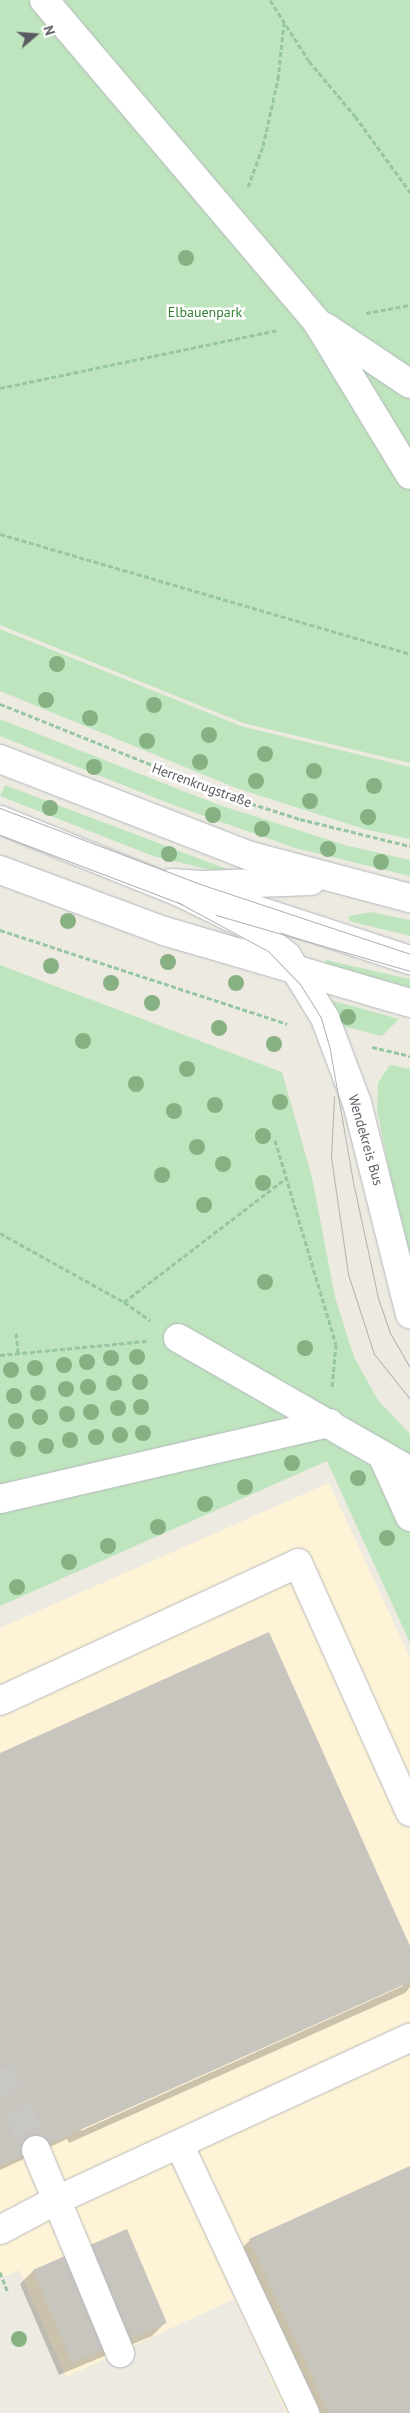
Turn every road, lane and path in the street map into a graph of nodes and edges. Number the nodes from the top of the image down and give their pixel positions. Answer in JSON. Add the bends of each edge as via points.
{"nodes":[{"id":1,"x":44,"y":0,"type":"edge"},
{"id":2,"x":270,"y":0,"type":"edge"},
{"id":3,"x":284,"y":22,"type":"junction"},
{"id":4,"x":410,"y":192,"type":"edge"},
{"id":5,"x":232,"y":222,"type":"junction"},
{"id":6,"x":317,"y":322,"type":"junction"},
{"id":7,"x":410,"y":384,"type":"edge"},
{"id":8,"x":0,"y":388,"type":"edge"},
{"id":9,"x":410,"y":474,"type":"edge"},
{"id":10,"x":0,"y":534,"type":"edge"},
{"id":11,"x":410,"y":654,"type":"edge"},
{"id":12,"x":0,"y":704,"type":"edge"},
{"id":13,"x":0,"y":759,"type":"edge"},
{"id":14,"x":0,"y":820,"type":"edge"},
{"id":15,"x":410,"y":846,"type":"edge"},
{"id":16,"x":0,"y":870,"type":"edge"},
{"id":17,"x":139,"y":875,"type":"junction"},
{"id":18,"x":335,"y":880,"type":"junction"},
{"id":19,"x":180,"y":885,"type":"junction"},
{"id":20,"x":410,"y":898,"type":"edge"},
{"id":21,"x":0,"y":930,"type":"edge"},
{"id":22,"x":410,"y":960,"type":"edge"},
{"id":23,"x":301,"y":974,"type":"junction"},
{"id":24,"x":410,"y":1003,"type":"edge"},
{"id":25,"x":290,"y":1025,"type":"dead end"},
{"id":26,"x":275,"y":1140,"type":"dead end"},
{"id":27,"x":286,"y":1178,"type":"junction"},
{"id":28,"x":0,"y":1233,"type":"edge"},
{"id":29,"x":124,"y":1302,"type":"junction"},
{"id":30,"x":410,"y":1314,"type":"edge"},
{"id":31,"x":147,"y":1318,"type":"dead end"},
{"id":32,"x":16,"y":1333,"type":"dead end"},
{"id":33,"x":178,"y":1338,"type":"joint"},
{"id":34,"x":18,"y":1354,"type":"junction"},
{"id":35,"x":0,"y":1355,"type":"edge"},
{"id":36,"x":329,"y":1423,"type":"junction"},
{"id":37,"x":382,"y":1455,"type":"junction"},
{"id":38,"x":410,"y":1471,"type":"edge"},
{"id":39,"x":0,"y":1499,"type":"edge"},
{"id":40,"x":410,"y":1517,"type":"edge"},
{"id":41,"x":0,"y":1701,"type":"edge"},
{"id":42,"x":410,"y":1812,"type":"edge"},
{"id":43,"x":410,"y":2038,"type":"edge"},
{"id":44,"x":180,"y":2146,"type":"junction"},
{"id":45,"x":36,"y":2150,"type":"tunnel mouth"},
{"id":46,"x":57,"y":2200,"type":"junction"},
{"id":47,"x":0,"y":2230,"type":"edge"},
{"id":48,"x":0,"y":2272,"type":"edge"},
{"id":49,"x":8,"y":2293,"type":"dead end"},
{"id":50,"x":120,"y":2353,"type":"dead end"},
{"id":51,"x":306,"y":2413,"type":"edge"}],
"edges":[{"from":1,"to":5,"type":"street"},
{"from":2,"to":3,"type":"path"},
{"from":3,"to":4,"type":"path","via":[[309,61],[355,116]]},
{"from":3,"to":5,"type":"path","via":[[278,79],[263,146],[242,205]]},
{"from":5,"to":6,"type":"street"},
{"from":6,"to":7,"type":"street"},
{"from":6,"to":8,"type":"path"},
{"from":6,"to":9,"type":"street"},
{"from":10,"to":11,"type":"path"},
{"from":12,"to":15,"type":"path","name":"Herrenkrugstraße","via":[[237,799],[300,819]]},
{"from":13,"to":18,"type":"street","via":[[201,839]]},
{"from":14,"to":17,"type":"street"},
{"from":16,"to":23,"type":"street","via":[[164,932]]},
{"from":17,"to":19,"type":"street"},
{"from":17,"to":23,"type":"street","name":"Wendekreis Bus","via":[[249,926],[272,943]]},
{"from":18,"to":19,"type":"street"},
{"from":18,"to":20,"type":"street"},
{"from":19,"to":22,"type":"street"},
{"from":21,"to":25,"type":"path"},
{"from":23,"to":24,"type":"street"},
{"from":23,"to":30,"type":"street","name":"Wendekreis Bus","via":[[325,1018],[357,1104]]},
{"from":26,"to":27,"type":"path"},
{"from":27,"to":29,"type":"path"},
{"from":27,"to":36,"type":"path","via":[[336,1344]]},
{"from":28,"to":29,"type":"path"},
{"from":29,"to":31,"type":"path"},
{"from":32,"to":34,"type":"path"},
{"from":33,"to":34,"type":"path"},
{"from":33,"to":36,"type":"street"},
{"from":34,"to":35,"type":"path"},
{"from":36,"to":37,"type":"street"},
{"from":36,"to":39,"type":"street"},
{"from":37,"to":38,"type":"street"},
{"from":37,"to":40,"type":"street"},
{"from":41,"to":42,"type":"street","via":[[298,1563]]},
{"from":43,"to":44,"type":"street"},
{"from":44,"to":46,"type":"street"},
{"from":44,"to":51,"type":"street"},
{"from":45,"to":46,"type":"street"},
{"from":46,"to":47,"type":"street"},
{"from":46,"to":50,"type":"street"},
{"from":48,"to":49,"type":"path"}]}
